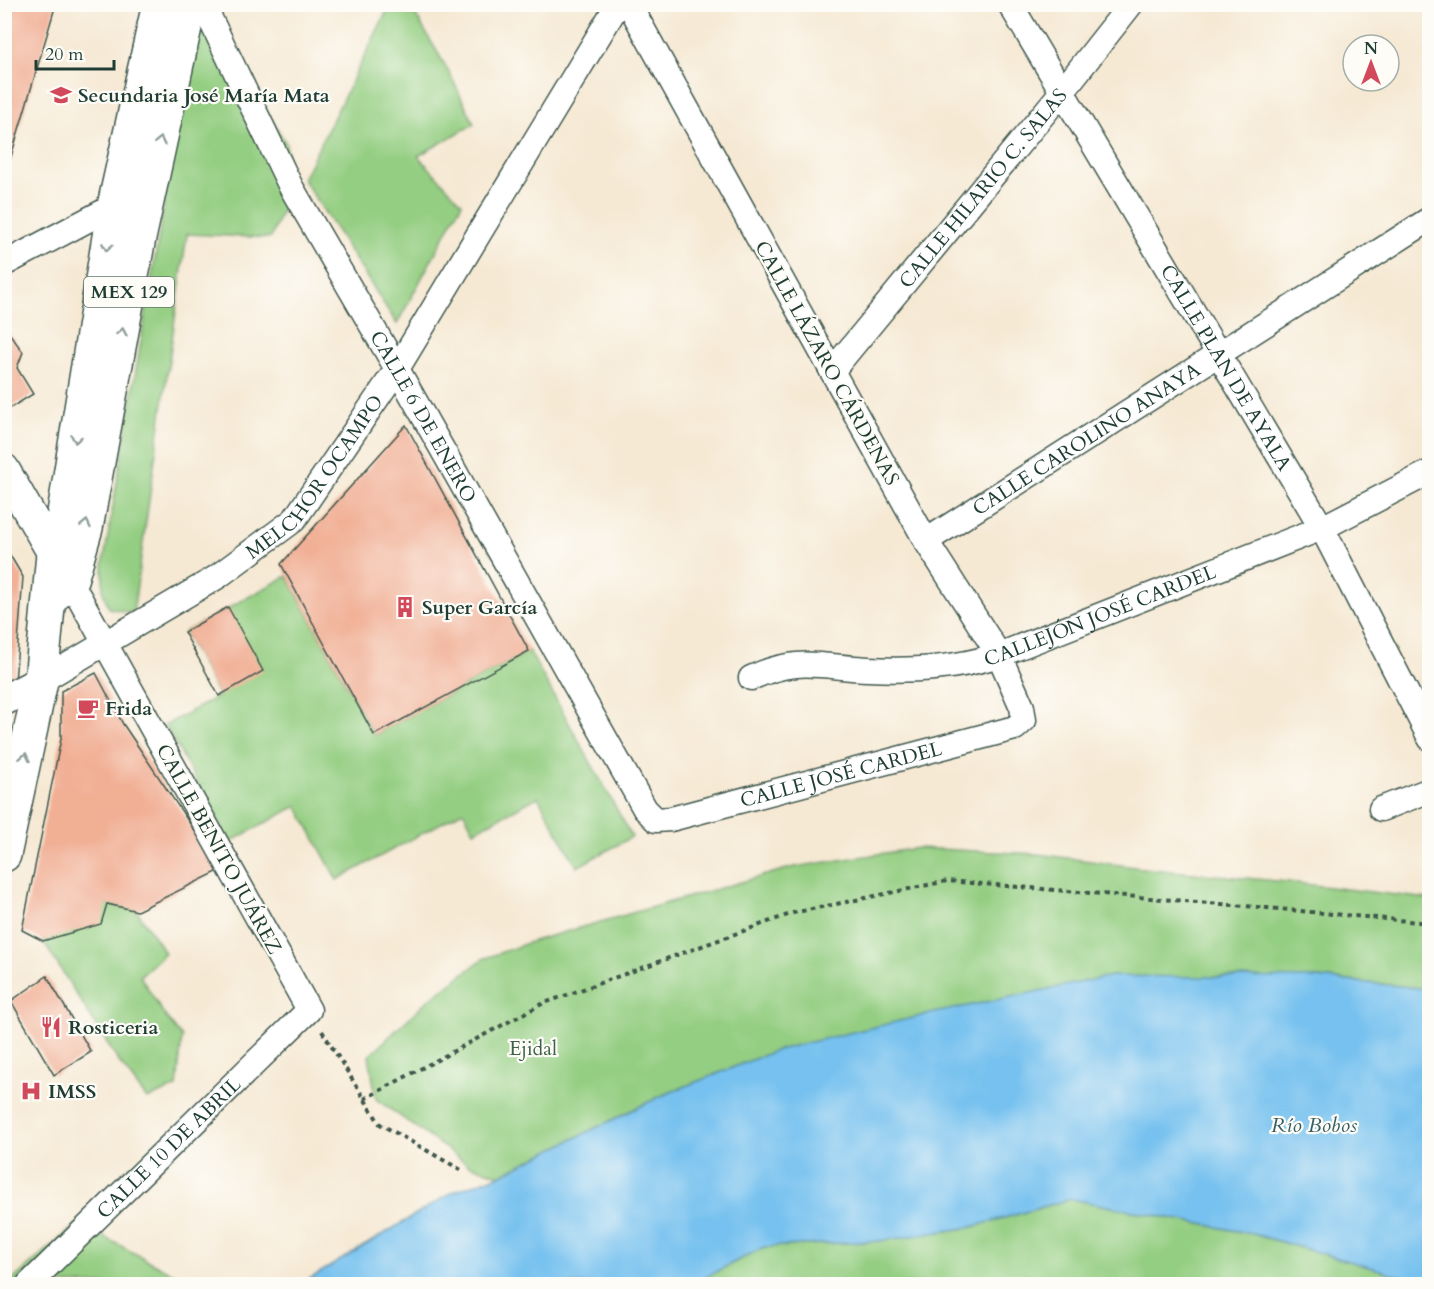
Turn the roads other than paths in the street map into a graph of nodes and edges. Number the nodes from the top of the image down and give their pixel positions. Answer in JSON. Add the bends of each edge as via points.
{"nodes":[{"id":1,"x":159,"y":4,"type":"edge"},
{"id":2,"x":190,"y":4,"type":"edge"},
{"id":3,"x":203,"y":4,"type":"edge"},
{"id":4,"x":618,"y":4,"type":"edge"},
{"id":5,"x":629,"y":4,"type":"edge"},
{"id":6,"x":1010,"y":4,"type":"edge"},
{"id":7,"x":1131,"y":4,"type":"edge"},
{"id":8,"x":1061,"y":93,"type":"junction"},
{"id":9,"x":148,"y":196,"type":"junction"},
{"id":10,"x":114,"y":206,"type":"junction"},
{"id":11,"x":1430,"y":219,"type":"edge"},
{"id":12,"x":4,"y":264,"type":"edge"},
{"id":13,"x":1218,"y":354,"type":"junction"},
{"id":14,"x":397,"y":369,"type":"junction"},
{"id":15,"x":832,"y":371,"type":"junction"},
{"id":16,"x":4,"y":469,"type":"edge"},
{"id":17,"x":1430,"y":472,"type":"edge"},
{"id":18,"x":1322,"y":528,"type":"junction"},
{"id":19,"x":926,"y":541,"type":"junction"},
{"id":20,"x":58,"y":578,"type":"junction"},
{"id":21,"x":104,"y":644,"type":"junction"},
{"id":22,"x":999,"y":655,"type":"junction"},
{"id":23,"x":751,"y":678,"type":"dead end"},
{"id":24,"x":41,"y":681,"type":"junction"},
{"id":25,"x":4,"y":700,"type":"edge"},
{"id":26,"x":1024,"y":720,"type":"joint"},
{"id":27,"x":1430,"y":738,"type":"edge"},
{"id":28,"x":1430,"y":790,"type":"edge"},
{"id":29,"x":1381,"y":809,"type":"dead end"},
{"id":30,"x":656,"y":820,"type":"joint"},
{"id":31,"x":4,"y":855,"type":"edge"},
{"id":32,"x":309,"y":1010,"type":"joint"},
{"id":33,"x":29,"y":1284,"type":"edge"}],
"edges":[{"from":1,"to":10,"type":"main road","number":"MEX 129"},
{"from":9,"to":2,"type":"main road","number":"MEX 129","one_way":true},
{"from":3,"to":14,"type":"street","name":"CALLE 6 DE ENERO","via":[[291,187]]},
{"from":4,"to":14,"type":"street","name":"MELCHOR OCAMPO"},
{"from":5,"to":15,"type":"street","name":"CALLE LÁZARO CÁRDENAS"},
{"from":6,"to":8,"type":"street","name":"CALLE PLAN DE AYALA"},
{"from":7,"to":8,"type":"street","name":"CALLE HILARIO C. SALAS"},
{"from":8,"to":13,"type":"street","name":"CALLE PLAN DE AYALA"},
{"from":8,"to":15,"type":"street","name":"CALLE HILARIO C. SALAS"},
{"from":9,"to":10,"type":"street"},
{"from":20,"to":9,"type":"main road","number":"MEX 129","one_way":true,"via":[[86,528]]},
{"from":10,"to":12,"type":"street"},
{"from":10,"to":20,"type":"main road","number":"MEX 129","one_way":true,"via":[[63,519]]},
{"from":11,"to":13,"type":"street","name":"CALLE CAROLINO ANAYA"},
{"from":13,"to":18,"type":"street","name":"CALLE PLAN DE AYALA"},
{"from":13,"to":19,"type":"street","name":"CALLE CAROLINO ANAYA"},
{"from":14,"to":21,"type":"street","name":"MELCHOR OCAMPO","via":[[294,520],[217,577]]},
{"from":14,"to":30,"type":"street","name":"CALLE 6 DE ENERO","via":[[645,809]]},
{"from":15,"to":19,"type":"street","name":"CALLE LÁZARO CÁRDENAS"},
{"from":16,"to":20,"type":"street","name":"CALLE BENITO JUÁREZ"},
{"from":17,"to":18,"type":"street","name":"CALLEJÓN JOSÉ CARDEL"},
{"from":18,"to":22,"type":"street","name":"CALLEJÓN JOSÉ CARDEL"},
{"from":18,"to":27,"type":"street","name":"CALLE PLAN DE AYALA"},
{"from":19,"to":22,"type":"street","name":"CALLE LÁZARO CÁRDENAS"},
{"from":20,"to":21,"type":"street","name":"CALLE BENITO JUÁREZ"},
{"from":20,"to":24,"type":"main road","number":"MEX 129"},
{"from":21,"to":24,"type":"street","name":"MELCHOR OCAMPO"},
{"from":21,"to":32,"type":"street","name":"CALLE BENITO JUÁREZ"},
{"from":22,"to":23,"type":"street","name":"CALLEJÓN JOSÉ CARDEL","via":[[973,664],[929,670],[790,665]]},
{"from":22,"to":26,"type":"street","name":"CALLE LÁZARO CÁRDENAS"},
{"from":24,"to":25,"type":"street"},
{"from":31,"to":24,"type":"main road","number":"MEX 129","one_way":true},
{"from":26,"to":30,"type":"street","name":"CALLE JOSÉ CARDEL","via":[[1015,728]]},
{"from":28,"to":29,"type":"street"},
{"from":32,"to":33,"type":"street","name":"CALLE 10 DE ABRIL"}]}
